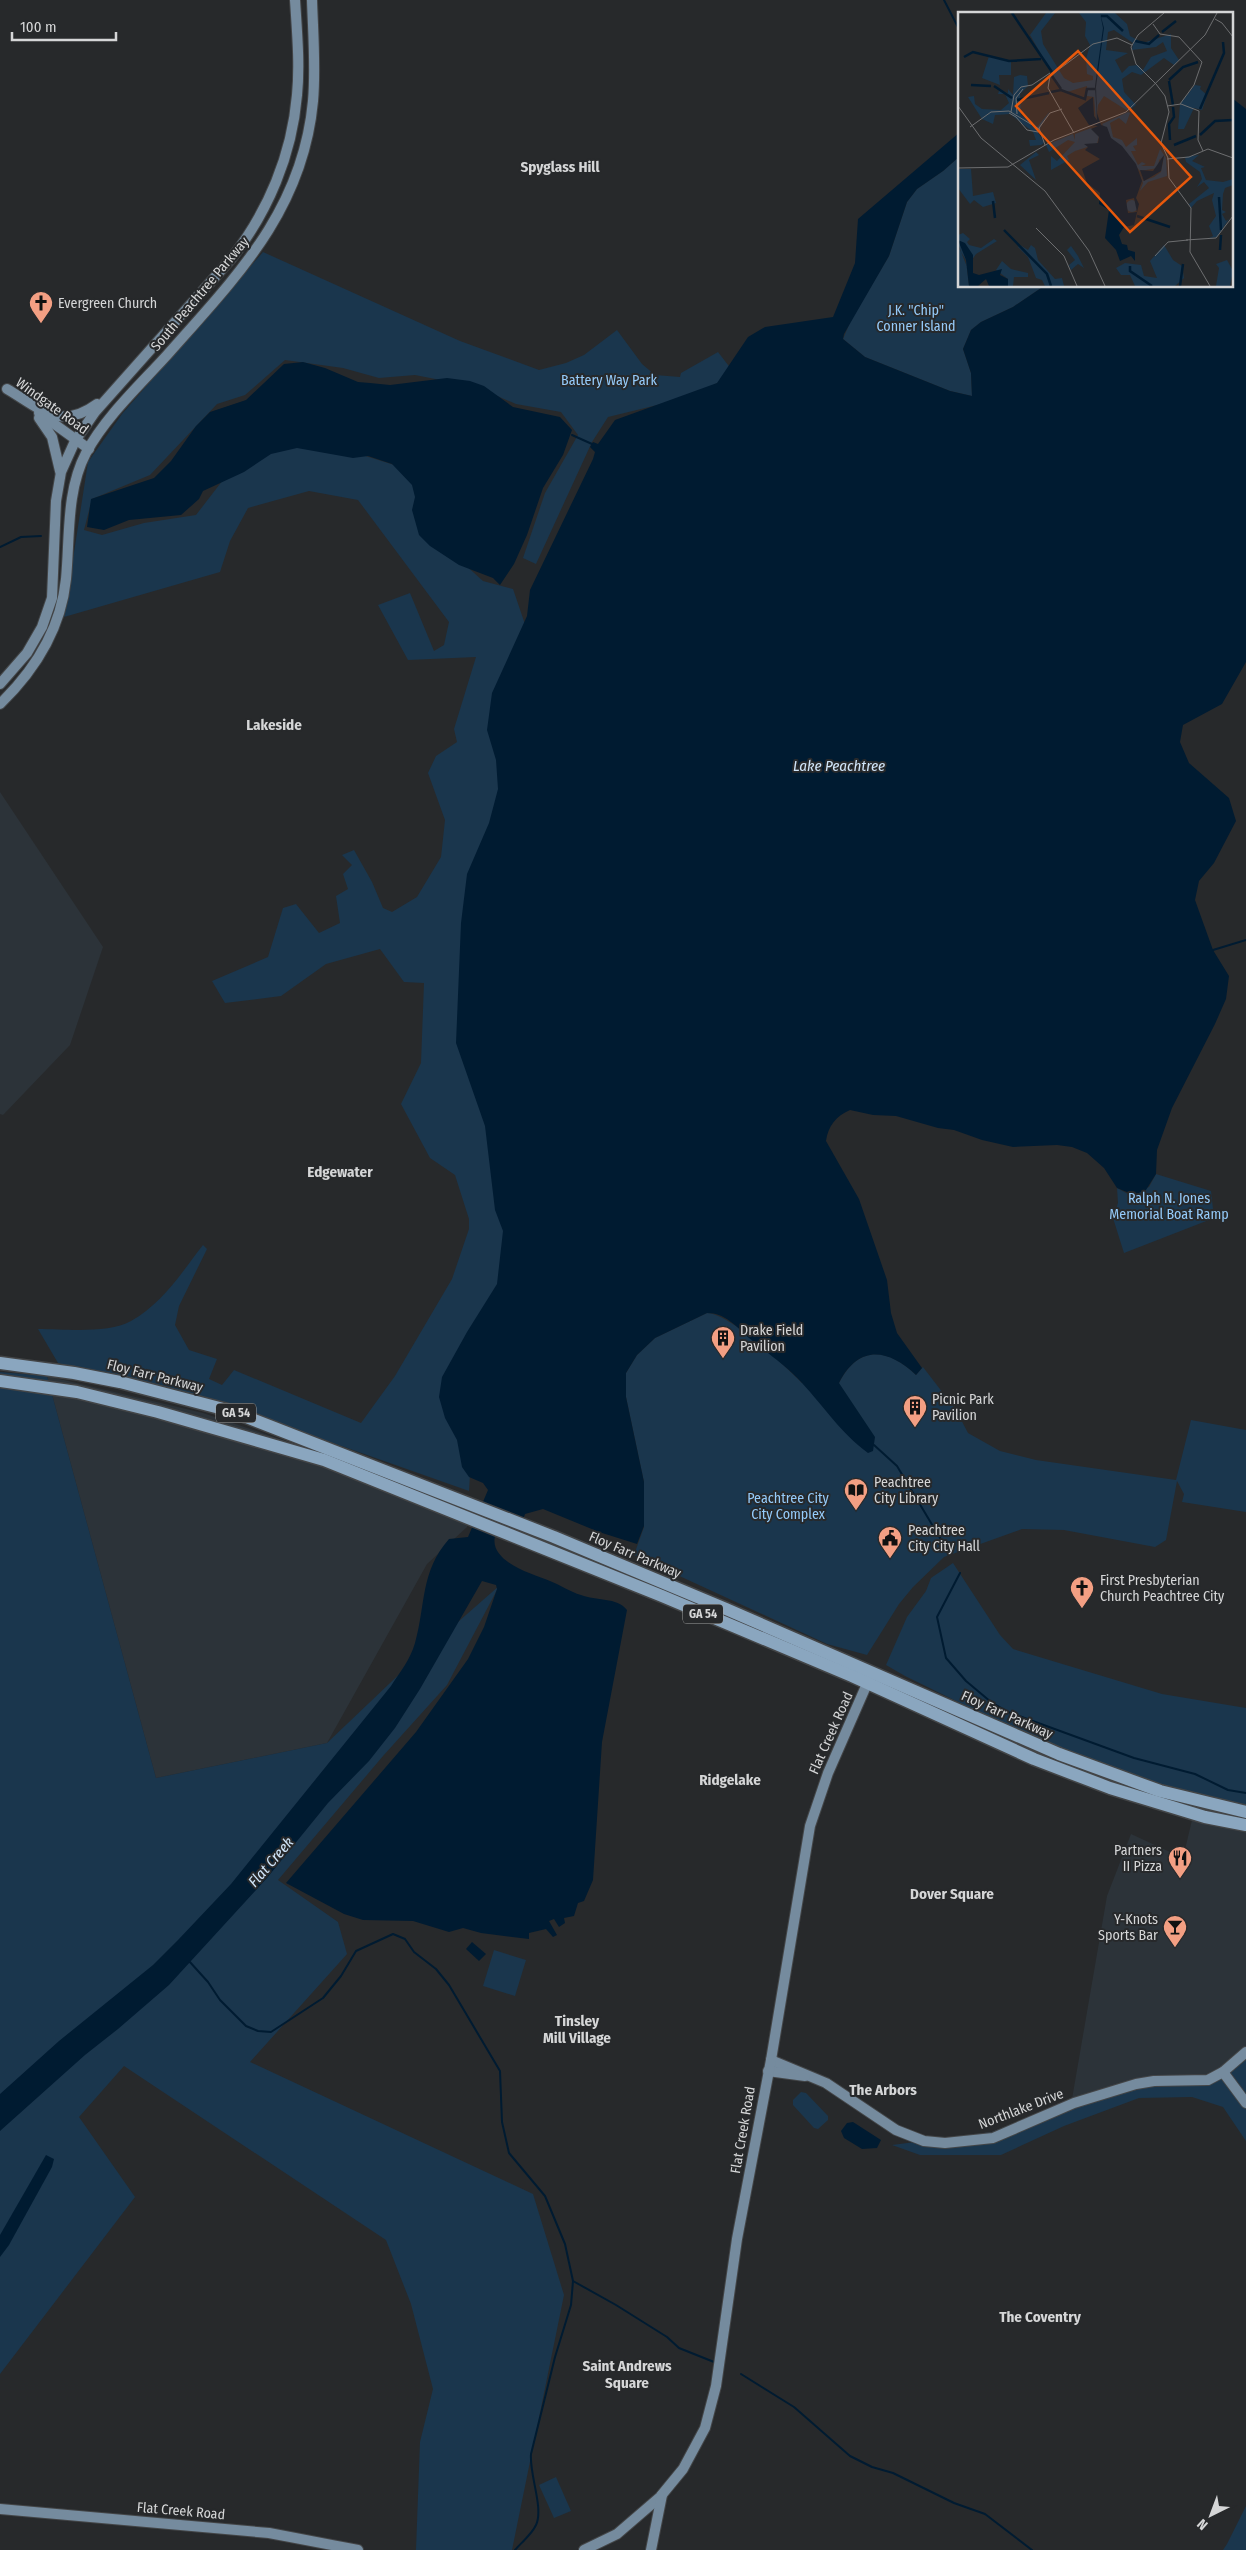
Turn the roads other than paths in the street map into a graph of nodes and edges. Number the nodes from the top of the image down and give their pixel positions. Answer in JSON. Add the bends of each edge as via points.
{"nodes":[{"id":1,"x":296,"y":0,"type":"edge"},
{"id":2,"x":312,"y":0,"type":"edge"},
{"id":3,"x":3,"y":386,"type":"edge"},
{"id":4,"x":117,"y":388,"type":"junction"},
{"id":5,"x":75,"y":440,"type":"junction"},
{"id":6,"x":88,"y":449,"type":"junction"},
{"id":7,"x":60,"y":472,"type":"junction"},
{"id":8,"x":0,"y":684,"type":"edge"},
{"id":9,"x":0,"y":704,"type":"edge"},
{"id":10,"x":0,"y":1363,"type":"edge"},
{"id":11,"x":0,"y":1381,"type":"edge"},
{"id":12,"x":870,"y":1677,"type":"junction"},
{"id":13,"x":1246,"y":1812,"type":"edge"},
{"id":14,"x":1246,"y":1825,"type":"edge"},
{"id":15,"x":1246,"y":2052,"type":"edge"},
{"id":16,"x":769,"y":2066,"type":"junction"},
{"id":17,"x":1223,"y":2072,"type":"junction"},
{"id":18,"x":1246,"y":2103,"type":"edge"},
{"id":19,"x":662,"y":2495,"type":"junction"},
{"id":20,"x":0,"y":2509,"type":"edge"},
{"id":21,"x":358,"y":2550,"type":"edge"},
{"id":22,"x":584,"y":2550,"type":"edge"},
{"id":23,"x":651,"y":2550,"type":"edge"}],
"edges":[{"from":1,"to":4,"type":"street","name":"South Peachtree Parkway","via":[[297,96],[292,132],[276,186],[246,240]]},
{"from":2,"to":6,"type":"street","name":"South Peachtree Parkway","via":[[313,101],[290,192],[254,255]]},
{"from":3,"to":4,"type":"street","via":[[51,414],[65,418],[86,412]]},
{"from":3,"to":5,"type":"street","name":"Windgate Road"},
{"from":3,"to":7,"type":"street","via":[[47,427],[56,448]]},
{"from":4,"to":5,"type":"street"},
{"from":5,"to":6,"type":"street","name":"Windgate Road"},
{"from":5,"to":7,"type":"street"},
{"from":6,"to":9,"type":"street","name":"South Peachtree Parkway","via":[[77,476],[66,578],[57,619],[48,644]]},
{"from":7,"to":8,"type":"street","via":[[52,598],[42,627],[27,653]]},
{"from":10,"to":12,"type":"main road","name":"Floy Farr Parkway","number":"GA 54","via":[[120,1382],[231,1411],[527,1526]]},
{"from":11,"to":12,"type":"main road","name":"Floy Farr Parkway","number":"GA 54","via":[[77,1392],[210,1426],[324,1460]]},
{"from":12,"to":13,"type":"main road","name":"Floy Farr Parkway","number":"GA 54","via":[[1128,1781]]},
{"from":12,"to":14,"type":"main road","name":"Floy Farr Parkway","number":"GA 54","via":[[1034,1759],[1205,1817]]},
{"from":12,"to":16,"type":"street","name":"Flat Creek Road","via":[[828,1773],[810,1826]]},
{"from":15,"to":17,"type":"street","name":"Northlake Drive"},
{"from":16,"to":17,"type":"street","name":"Northlake Drive","via":[[826,2083],[896,2130],[935,2143],[993,2138],[1074,2104],[1136,2084],[1208,2080]]},
{"from":16,"to":19,"type":"street","name":"Flat Creek Road","via":[[737,2239],[726,2329],[712,2403],[696,2449]]},
{"from":17,"to":18,"type":"street"},
{"from":19,"to":22,"type":"street","name":"Flat Creek Road","via":[[617,2534]]},
{"from":19,"to":23,"type":"street"},
{"from":20,"to":21,"type":"street","name":"Flat Creek Road","via":[[250,2531]]}]}
